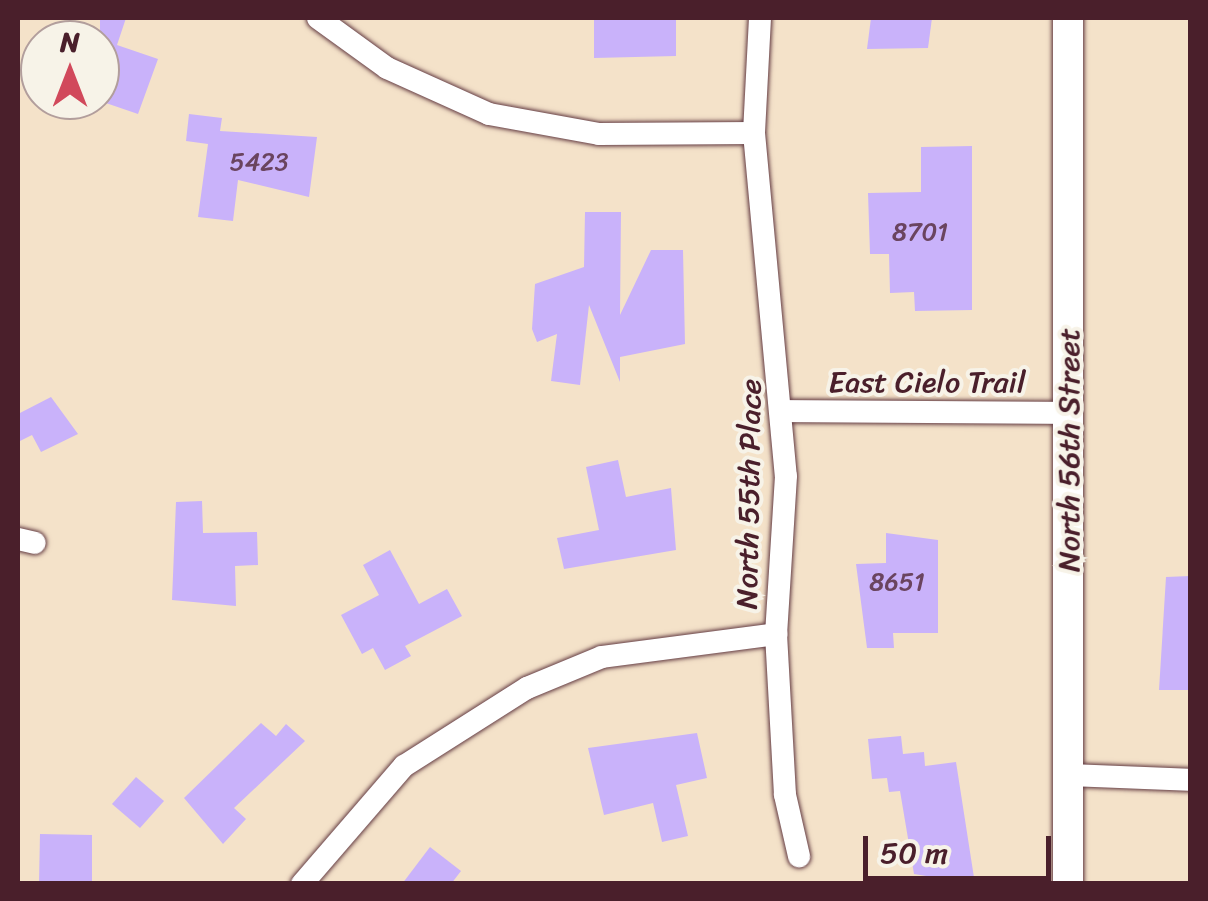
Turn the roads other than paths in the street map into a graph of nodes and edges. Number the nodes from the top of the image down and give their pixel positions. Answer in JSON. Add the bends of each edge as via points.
{"nodes":[{"id":1,"x":318,"y":18,"type":"edge"},
{"id":2,"x":760,"y":18,"type":"edge"},
{"id":3,"x":1068,"y":18,"type":"edge"},
{"id":4,"x":754,"y":133,"type":"junction"},
{"id":5,"x":784,"y":411,"type":"junction"},
{"id":6,"x":1070,"y":412,"type":"junction"},
{"id":7,"x":776,"y":634,"type":"junction"},
{"id":8,"x":1068,"y":776,"type":"junction"},
{"id":9,"x":1190,"y":780,"type":"edge"},
{"id":10,"x":799,"y":856,"type":"dead end"},
{"id":11,"x":302,"y":884,"type":"edge"},
{"id":12,"x":1068,"y":884,"type":"edge"}],
"edges":[{"from":1,"to":4,"type":"street","via":[[387,68],[489,114],[599,134]]},
{"from":2,"to":4,"type":"street","name":"North 55th Place"},
{"from":3,"to":6,"type":"street","name":"North 56th Street"},
{"from":4,"to":5,"type":"street","name":"North 55th Place"},
{"from":5,"to":6,"type":"street","name":"East Cielo Trail"},
{"from":5,"to":7,"type":"street","name":"North 55th Place"},
{"from":6,"to":8,"type":"street","name":"North 56th Street"},
{"from":7,"to":10,"type":"street","name":"North 55th Place","via":[[785,795]]},
{"from":7,"to":11,"type":"street","via":[[602,657],[527,688],[404,766]]},
{"from":8,"to":9,"type":"street"},
{"from":8,"to":12,"type":"street","name":"North 56th Street"}]}
